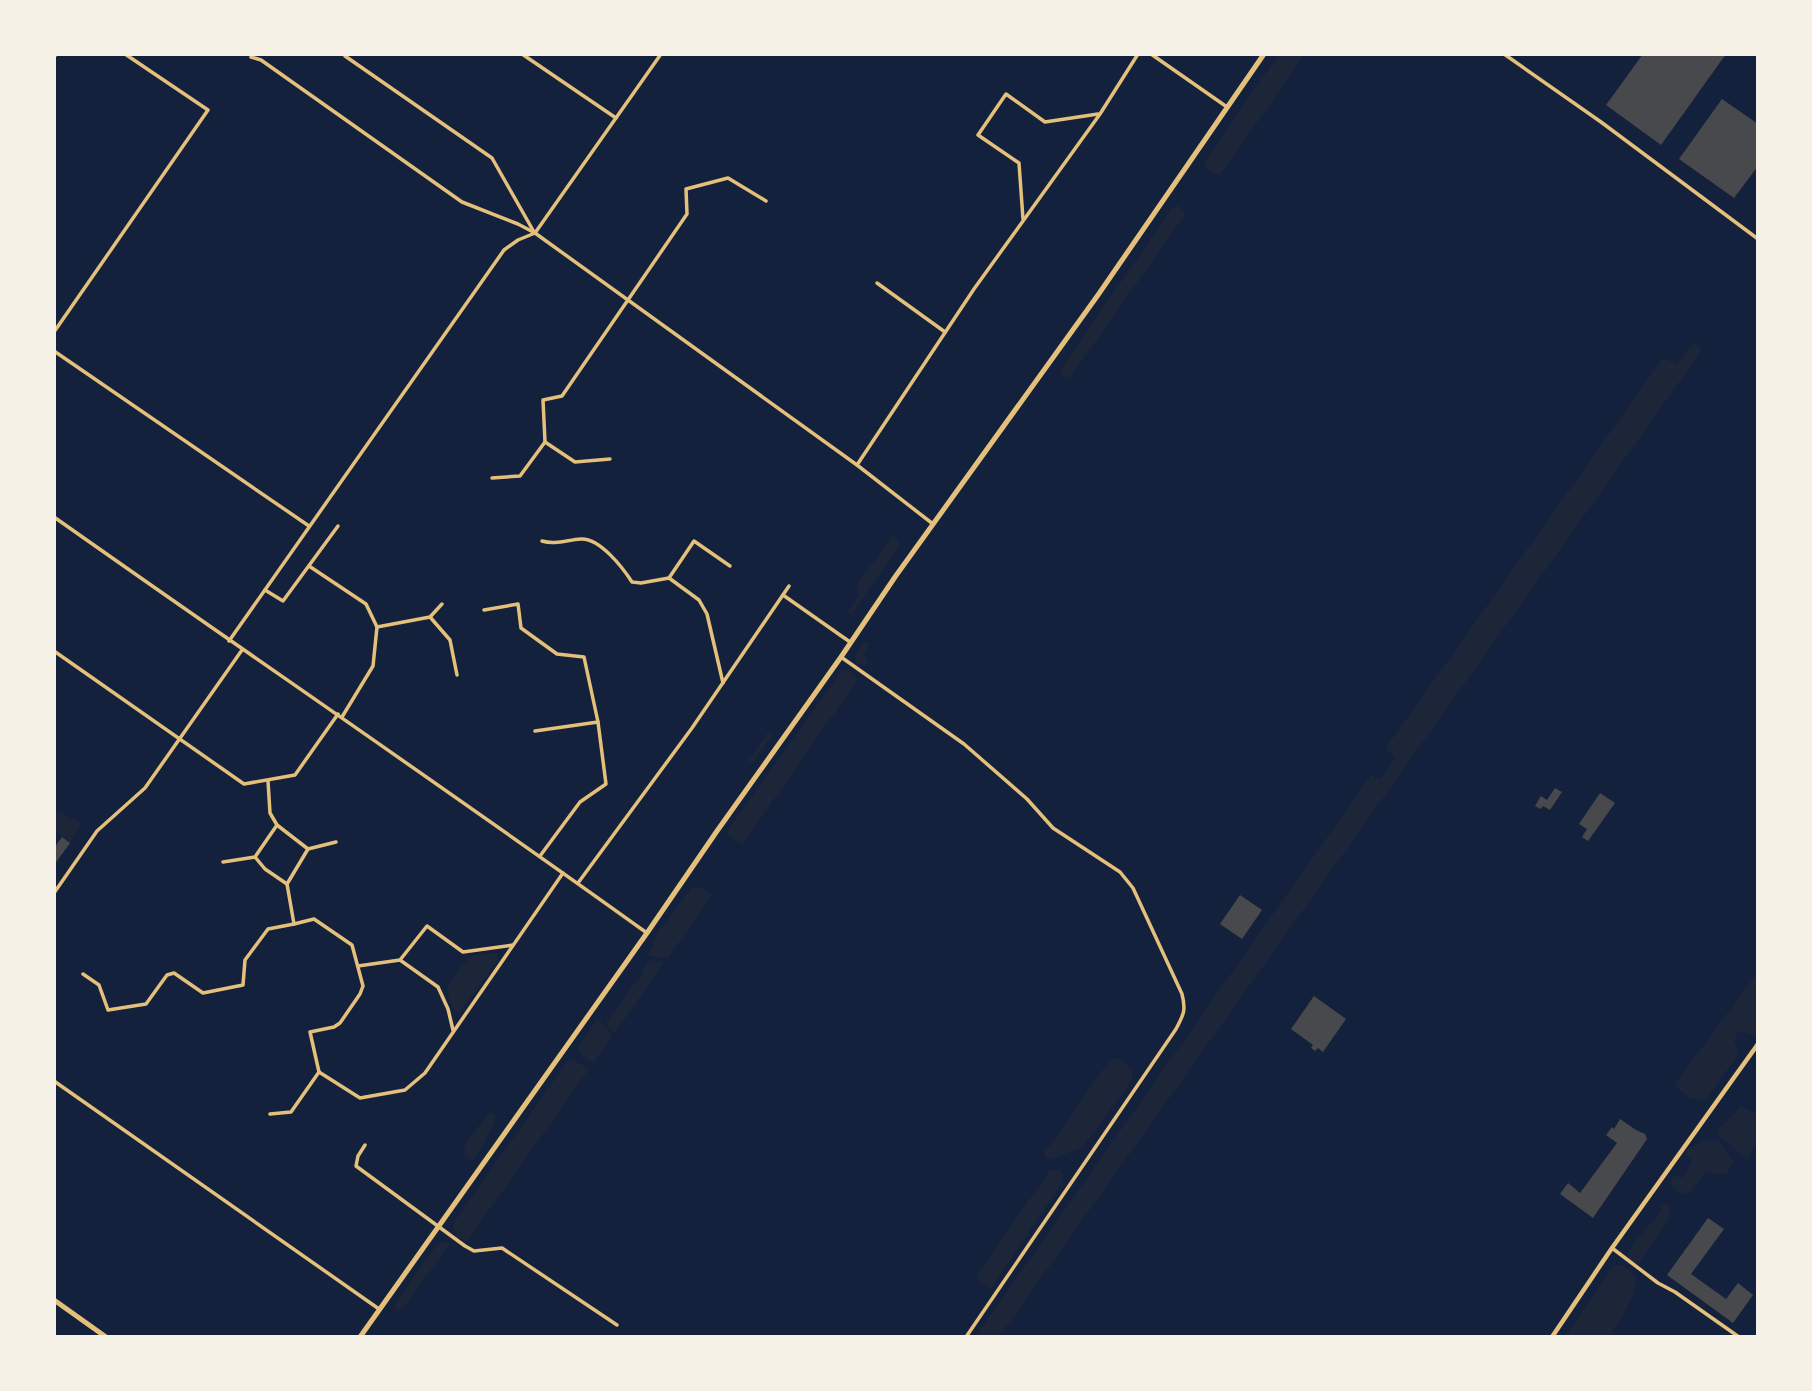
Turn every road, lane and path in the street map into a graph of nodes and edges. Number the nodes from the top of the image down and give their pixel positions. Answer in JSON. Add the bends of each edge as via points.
{"nodes":[{"id":1,"x":125,"y":54,"type":"edge"},
{"id":2,"x":522,"y":54,"type":"edge"},
{"id":3,"x":661,"y":54,"type":"edge"},
{"id":4,"x":1138,"y":54,"type":"edge"},
{"id":5,"x":1151,"y":54,"type":"edge"},
{"id":6,"x":1264,"y":54,"type":"edge"},
{"id":7,"x":1504,"y":54,"type":"edge"},
{"id":8,"x":345,"y":56,"type":"dead end"},
{"id":9,"x":251,"y":57,"type":"dead end"},
{"id":10,"x":1227,"y":107,"type":"junction"},
{"id":11,"x":1100,"y":114,"type":"junction"},
{"id":12,"x":617,"y":119,"type":"junction"},
{"id":13,"x":766,"y":201,"type":"dead end"},
{"id":14,"x":1023,"y":222,"type":"junction"},
{"id":15,"x":535,"y":233,"type":"junction"},
{"id":16,"x":1758,"y":239,"type":"edge"},
{"id":17,"x":877,"y":283,"type":"dead end"},
{"id":18,"x":628,"y":300,"type":"junction"},
{"id":19,"x":54,"y":332,"type":"edge"},
{"id":20,"x":945,"y":332,"type":"junction"},
{"id":21,"x":54,"y":351,"type":"edge"},
{"id":22,"x":545,"y":442,"type":"junction"},
{"id":23,"x":610,"y":459,"type":"dead end"},
{"id":24,"x":857,"y":465,"type":"junction"},
{"id":25,"x":492,"y":478,"type":"dead end"},
{"id":26,"x":54,"y":517,"type":"edge"},
{"id":27,"x":933,"y":524,"type":"junction"},
{"id":28,"x":309,"y":526,"type":"junction"},
{"id":29,"x":338,"y":526,"type":"dead end"},
{"id":30,"x":542,"y":541,"type":"dead end"},
{"id":31,"x":309,"y":566,"type":"junction"},
{"id":32,"x":730,"y":566,"type":"dead end"},
{"id":33,"x":669,"y":578,"type":"junction"},
{"id":34,"x":789,"y":586,"type":"dead end"},
{"id":35,"x":265,"y":590,"type":"junction"},
{"id":36,"x":783,"y":595,"type":"junction"},
{"id":37,"x":442,"y":604,"type":"dead end"},
{"id":38,"x":484,"y":610,"type":"dead end"},
{"id":39,"x":430,"y":617,"type":"junction"},
{"id":40,"x":377,"y":627,"type":"junction"},
{"id":41,"x":229,"y":641,"type":"junction"},
{"id":42,"x":850,"y":642,"type":"junction"},
{"id":43,"x":242,"y":650,"type":"junction"},
{"id":44,"x":54,"y":651,"type":"edge"},
{"id":45,"x":841,"y":657,"type":"junction"},
{"id":46,"x":457,"y":675,"type":"dead end"},
{"id":47,"x":723,"y":683,"type":"junction"},
{"id":48,"x":340,"y":716,"type":"junction"},
{"id":49,"x":598,"y":722,"type":"junction"},
{"id":50,"x":535,"y":731,"type":"dead end"},
{"id":51,"x":179,"y":739,"type":"junction"},
{"id":52,"x":268,"y":781,"type":"junction"},
{"id":53,"x":277,"y":825,"type":"junction"},
{"id":54,"x":336,"y":842,"type":"dead end"},
{"id":55,"x":307,"y":849,"type":"junction"},
{"id":56,"x":540,"y":856,"type":"junction"},
{"id":57,"x":256,"y":857,"type":"junction"},
{"id":58,"x":223,"y":862,"type":"dead end"},
{"id":59,"x":563,"y":873,"type":"junction"},
{"id":60,"x":578,"y":883,"type":"junction"},
{"id":61,"x":287,"y":884,"type":"junction"},
{"id":62,"x":54,"y":893,"type":"edge"},
{"id":63,"x":294,"y":924,"type":"junction"},
{"id":64,"x":647,"y":933,"type":"junction"},
{"id":65,"x":513,"y":945,"type":"junction"},
{"id":66,"x":400,"y":960,"type":"junction"},
{"id":67,"x":358,"y":966,"type":"junction"},
{"id":68,"x":83,"y":974,"type":"dead end"},
{"id":69,"x":453,"y":1031,"type":"junction"},
{"id":70,"x":1758,"y":1044,"type":"edge"},
{"id":71,"x":319,"y":1072,"type":"junction"},
{"id":72,"x":54,"y":1081,"type":"edge"},
{"id":73,"x":270,"y":1114,"type":"dead end"},
{"id":74,"x":365,"y":1145,"type":"dead end"},
{"id":75,"x":439,"y":1226,"type":"junction"},
{"id":76,"x":1612,"y":1248,"type":"junction"},
{"id":77,"x":54,"y":1300,"type":"edge"},
{"id":78,"x":379,"y":1309,"type":"junction"},
{"id":79,"x":617,"y":1325,"type":"dead end"},
{"id":80,"x":106,"y":1337,"type":"edge"},
{"id":81,"x":360,"y":1337,"type":"edge"},
{"id":82,"x":966,"y":1337,"type":"edge"},
{"id":83,"x":1552,"y":1337,"type":"edge"},
{"id":84,"x":1739,"y":1337,"type":"edge"}],
"edges":[{"from":1,"to":19,"type":"street","via":[[208,110]]},
{"from":2,"to":12,"type":"street"},
{"from":3,"to":12,"type":"street"},
{"from":4,"to":11,"type":"street"},
{"from":5,"to":10,"type":"street"},
{"from":6,"to":10,"type":"main road"},
{"from":7,"to":16,"type":"street"},
{"from":8,"to":15,"type":"street","via":[[492,158]]},
{"from":9,"to":15,"type":"street","via":[[462,202]]},
{"from":10,"to":27,"type":"main road"},
{"from":11,"to":14,"type":"street"},
{"from":11,"to":14,"type":"street","via":[[1045,122],[1006,94],[978,135],[1019,163]]},
{"from":12,"to":15,"type":"street"},
{"from":13,"to":18,"type":"street","via":[[728,177],[686,188],[687,214]]},
{"from":14,"to":20,"type":"street"},
{"from":15,"to":18,"type":"street"},
{"from":15,"to":28,"type":"street","via":[[504,250]]},
{"from":17,"to":20,"type":"street"},
{"from":18,"to":22,"type":"street","via":[[562,396],[543,400]]},
{"from":18,"to":24,"type":"street"},
{"from":20,"to":24,"type":"street"},
{"from":21,"to":28,"type":"street"},
{"from":22,"to":23,"type":"street","via":[[575,462]]},
{"from":22,"to":25,"type":"street","via":[[520,476]]},
{"from":24,"to":27,"type":"street"},
{"from":26,"to":41,"type":"street"},
{"from":27,"to":42,"type":"main road"},
{"from":28,"to":35,"type":"street"},
{"from":29,"to":31,"type":"street"},
{"from":30,"to":33,"type":"street","via":[[551,544],[585,538],[604,550],[632,582]]},
{"from":31,"to":35,"type":"street","via":[[283,601]]},
{"from":31,"to":40,"type":"street","via":[[366,604]]},
{"from":32,"to":33,"type":"street","via":[[694,541]]},
{"from":33,"to":47,"type":"street","via":[[699,600],[707,614]]},
{"from":34,"to":36,"type":"street"},
{"from":35,"to":41,"type":"street"},
{"from":36,"to":42,"type":"street"},
{"from":36,"to":47,"type":"street"},
{"from":37,"to":39,"type":"street"},
{"from":38,"to":49,"type":"street","via":[[518,604],[521,628],[557,654],[584,657]]},
{"from":39,"to":40,"type":"street"},
{"from":39,"to":46,"type":"street","via":[[450,640]]},
{"from":40,"to":48,"type":"street","via":[[373,666]]},
{"from":41,"to":43,"type":"street"},
{"from":42,"to":45,"type":"main road"},
{"from":43,"to":48,"type":"street"},
{"from":43,"to":51,"type":"street"},
{"from":44,"to":51,"type":"street"},
{"from":45,"to":64,"type":"main road"},
{"from":45,"to":82,"type":"street","via":[[964,744],[1053,828],[1120,872],[1133,888],[1185,1008],[1177,1028]]},
{"from":47,"to":60,"type":"street"},
{"from":48,"to":52,"type":"street","via":[[295,775]]},
{"from":48,"to":56,"type":"street"},
{"from":49,"to":50,"type":"street"},
{"from":49,"to":56,"type":"street","via":[[606,784],[580,802]]},
{"from":51,"to":52,"type":"street","via":[[244,784]]},
{"from":51,"to":62,"type":"street","via":[[145,788],[97,831]]},
{"from":52,"to":53,"type":"street","via":[[270,813]]},
{"from":53,"to":55,"type":"street"},
{"from":53,"to":57,"type":"street"},
{"from":54,"to":55,"type":"street"},
{"from":55,"to":61,"type":"street"},
{"from":56,"to":59,"type":"street"},
{"from":57,"to":58,"type":"street"},
{"from":57,"to":61,"type":"street"},
{"from":59,"to":60,"type":"street"},
{"from":59,"to":65,"type":"street"},
{"from":60,"to":64,"type":"street"},
{"from":61,"to":63,"type":"street"},
{"from":63,"to":67,"type":"street","via":[[314,919],[352,945]]},
{"from":63,"to":68,"type":"street","via":[[268,929],[245,960],[243,985],[203,993],[171,973],[146,1004],[108,1010],[99,985]]},
{"from":64,"to":75,"type":"main road"},
{"from":65,"to":66,"type":"street","via":[[463,952],[427,926]]},
{"from":65,"to":69,"type":"street"},
{"from":66,"to":67,"type":"street"},
{"from":66,"to":69,"type":"street","via":[[438,987]]},
{"from":67,"to":71,"type":"street","via":[[363,986],[340,1023],[310,1032]]},
{"from":69,"to":71,"type":"street","via":[[425,1073],[405,1090],[360,1098]]},
{"from":70,"to":76,"type":"street"},
{"from":71,"to":73,"type":"street","via":[[291,1112]]},
{"from":72,"to":78,"type":"street"},
{"from":74,"to":75,"type":"street","via":[[356,1166]]},
{"from":75,"to":78,"type":"main road"},
{"from":75,"to":79,"type":"street","via":[[474,1251],[502,1248]]},
{"from":76,"to":83,"type":"street"},
{"from":76,"to":84,"type":"street"},
{"from":77,"to":80,"type":"main road"},
{"from":78,"to":81,"type":"main road"}]}
